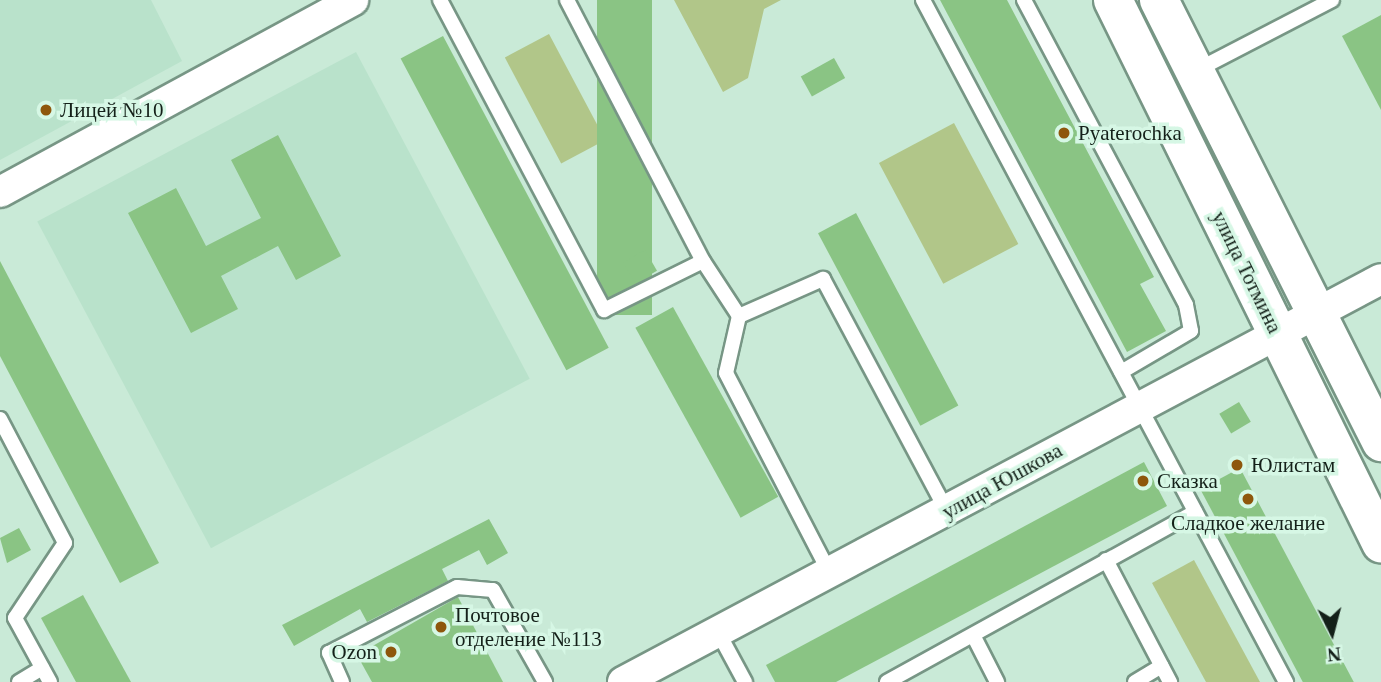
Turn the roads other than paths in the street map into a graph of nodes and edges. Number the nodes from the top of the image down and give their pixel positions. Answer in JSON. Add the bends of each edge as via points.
{"nodes":[{"id":1,"x":353,"y":0,"type":"edge"},
{"id":2,"x":440,"y":0,"type":"edge"},
{"id":3,"x":567,"y":0,"type":"edge"},
{"id":4,"x":923,"y":0,"type":"edge"},
{"id":5,"x":1024,"y":0,"type":"edge"},
{"id":6,"x":1113,"y":0,"type":"edge"},
{"id":7,"x":1159,"y":0,"type":"edge"},
{"id":8,"x":1297,"y":0,"type":"edge"},
{"id":9,"x":1332,"y":0,"type":"edge"},
{"id":10,"x":1304,"y":15,"type":"junction"},
{"id":11,"x":1194,"y":72,"type":"junction"},
{"id":12,"x":0,"y":192,"type":"edge"},
{"id":13,"x":704,"y":261,"type":"junction"},
{"id":14,"x":1381,"y":278,"type":"edge"},
{"id":15,"x":1315,"y":311,"type":"junction"},
{"id":16,"x":739,"y":316,"type":"junction"},
{"id":17,"x":1276,"y":330,"type":"junction"},
{"id":18,"x":1121,"y":372,"type":"junction"},
{"id":19,"x":1139,"y":406,"type":"junction"},
{"id":20,"x":0,"y":419,"type":"edge"},
{"id":21,"x":1379,"y":434,"type":"edge"},
{"id":22,"x":947,"y":511,"type":"junction"},
{"id":23,"x":1195,"y":512,"type":"junction"},
{"id":24,"x":1381,"y":543,"type":"edge"},
{"id":25,"x":1106,"y":560,"type":"junction"},
{"id":26,"x":830,"y":574,"type":"junction"},
{"id":27,"x":718,"y":632,"type":"junction"},
{"id":28,"x":973,"y":635,"type":"junction"},
{"id":29,"x":1162,"y":666,"type":"junction"},
{"id":30,"x":42,"y":668,"type":"junction"},
{"id":31,"x":19,"y":682,"type":"edge"},
{"id":32,"x":50,"y":682,"type":"edge"},
{"id":33,"x":342,"y":682,"type":"edge"},
{"id":34,"x":545,"y":682,"type":"edge"},
{"id":35,"x":623,"y":682,"type":"edge"},
{"id":36,"x":745,"y":682,"type":"edge"},
{"id":37,"x":887,"y":682,"type":"edge"},
{"id":38,"x":997,"y":682,"type":"edge"},
{"id":39,"x":1135,"y":682,"type":"edge"},
{"id":40,"x":1170,"y":682,"type":"edge"},
{"id":41,"x":1286,"y":682,"type":"edge"}],
"edges":[{"from":1,"to":12,"type":"street"},
{"from":2,"to":13,"type":"lane","via":[[604,310]]},
{"from":3,"to":13,"type":"lane"},
{"from":4,"to":18,"type":"lane"},
{"from":5,"to":18,"type":"lane","via":[[1186,305],[1191,331]]},
{"from":6,"to":17,"type":"main road","name":"улица Тотмина"},
{"from":7,"to":11,"type":"main road","name":"улица Тотмина"},
{"from":8,"to":10,"type":"lane"},
{"from":9,"to":10,"type":"lane"},
{"from":10,"to":11,"type":"lane"},
{"from":11,"to":15,"type":"main road","name":"улица Тотмина"},
{"from":13,"to":16,"type":"lane"},
{"from":14,"to":15,"type":"street","name":"улица Юшкова"},
{"from":15,"to":17,"type":"street","name":"улица Юшкова"},
{"from":15,"to":21,"type":"main road","name":"улица Тотмина"},
{"from":16,"to":22,"type":"lane","via":[[823,279]]},
{"from":16,"to":26,"type":"lane","via":[[726,373]]},
{"from":17,"to":19,"type":"street","name":"улица Юшкова"},
{"from":17,"to":24,"type":"main road","name":"улица Тотмина"},
{"from":18,"to":19,"type":"lane"},
{"from":19,"to":22,"type":"street","name":"улица Юшкова"},
{"from":19,"to":23,"type":"lane"},
{"from":20,"to":30,"type":"lane","via":[[65,543],[15,618]]},
{"from":22,"to":26,"type":"street","name":"улица Юшкова"},
{"from":23,"to":25,"type":"lane"},
{"from":23,"to":41,"type":"lane"},
{"from":25,"to":28,"type":"lane"},
{"from":25,"to":29,"type":"lane"},
{"from":26,"to":27,"type":"street","name":"улица Юшкова"},
{"from":27,"to":35,"type":"street","name":"улица Юшкова"},
{"from":27,"to":36,"type":"lane"},
{"from":28,"to":37,"type":"lane"},
{"from":28,"to":38,"type":"lane"},
{"from":29,"to":39,"type":"lane"},
{"from":29,"to":40,"type":"lane"},
{"from":30,"to":31,"type":"lane"},
{"from":30,"to":32,"type":"lane"},
{"from":33,"to":34,"type":"lane","via":[[329,653],[457,587],[493,590]]}]}
